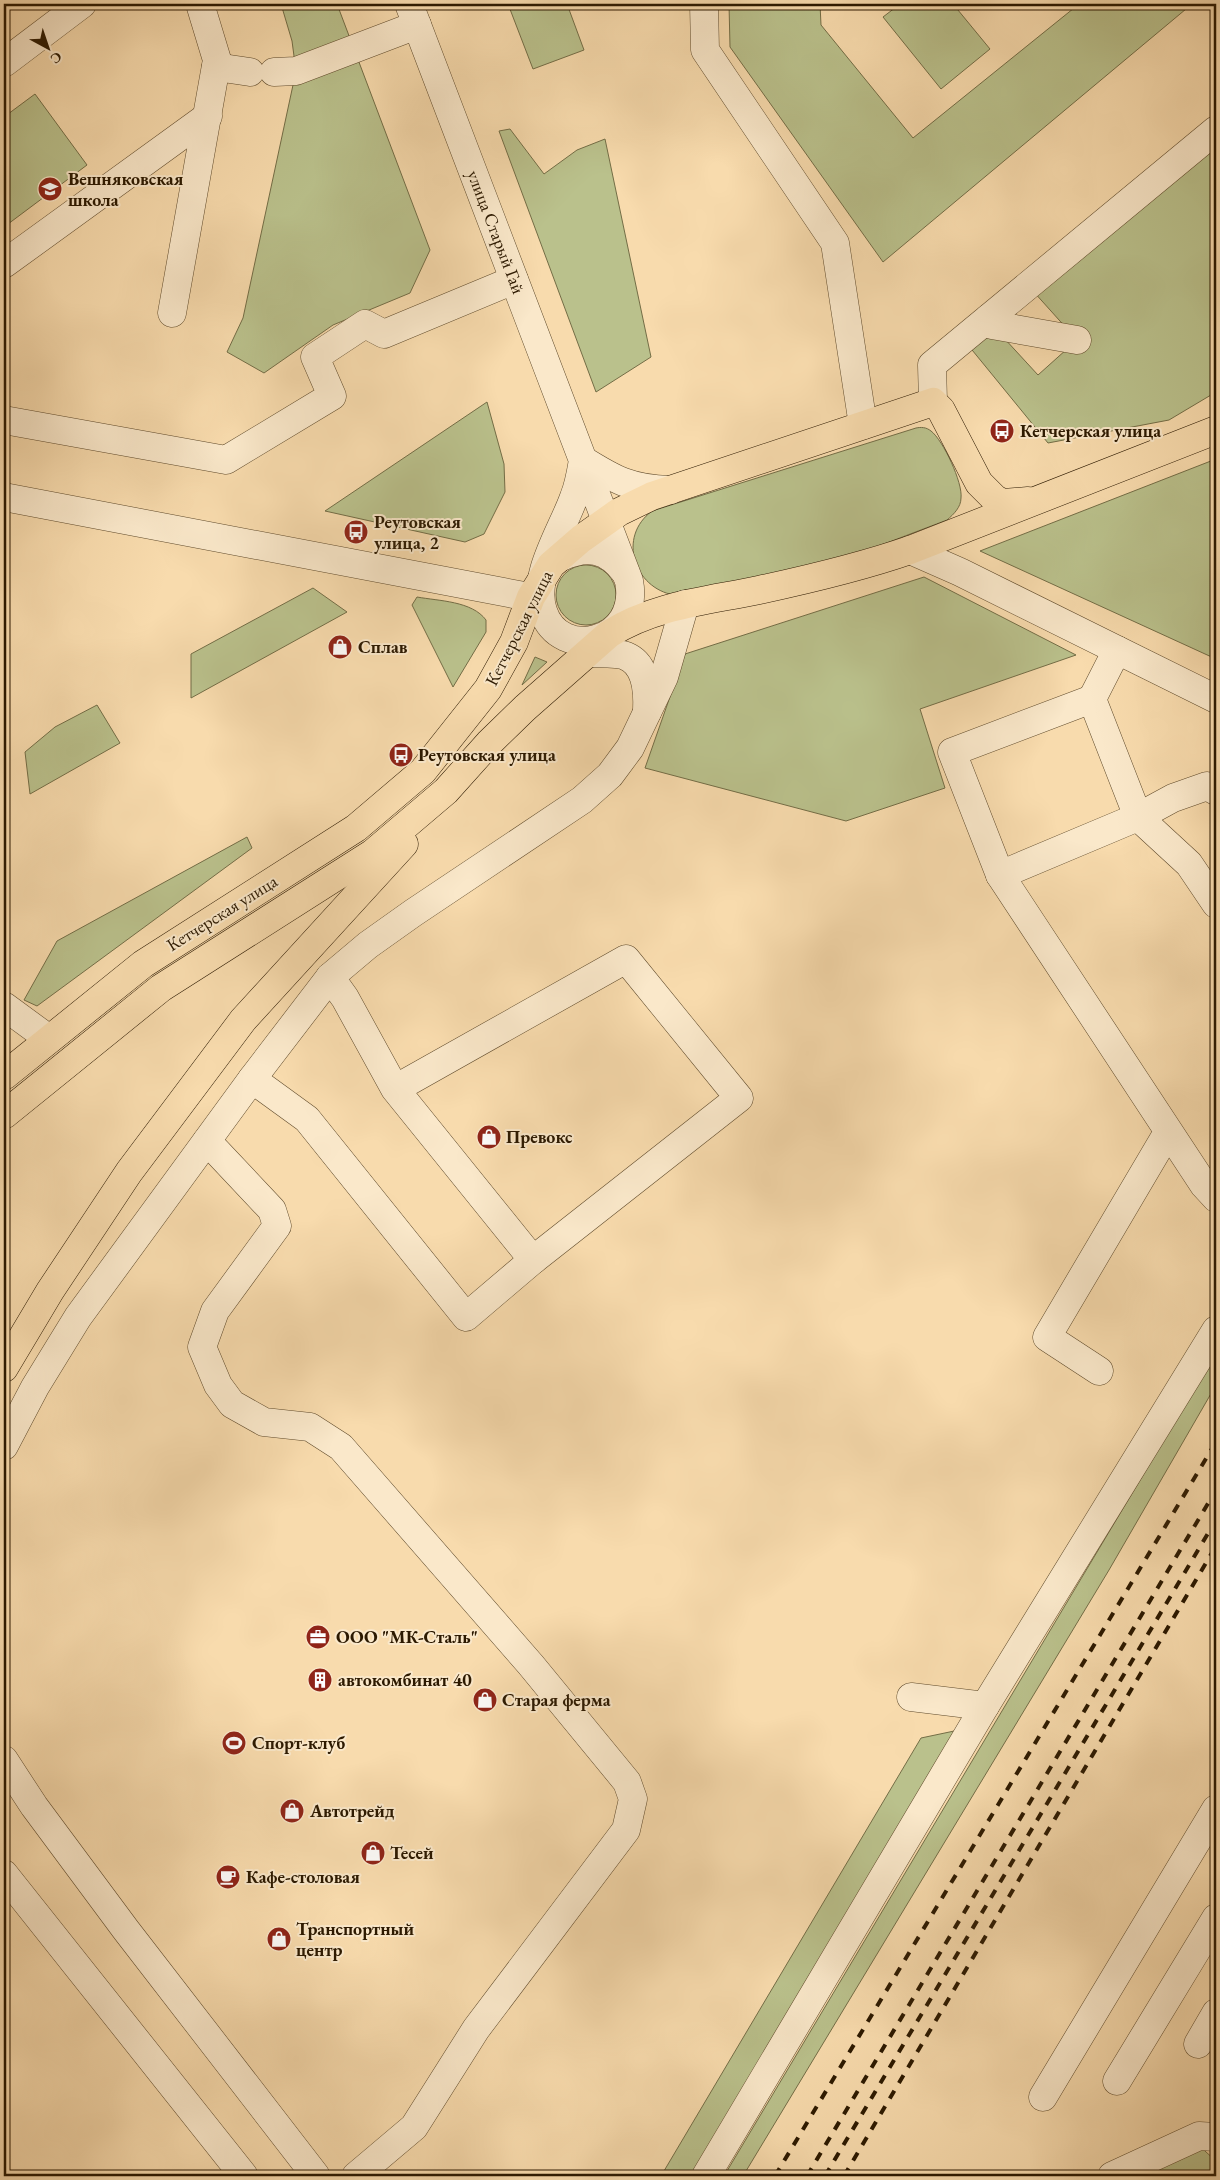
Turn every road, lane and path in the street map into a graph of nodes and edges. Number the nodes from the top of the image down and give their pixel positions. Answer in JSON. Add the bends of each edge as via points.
{"nodes":[{"id":1,"x":82,"y":4,"type":"edge"},
{"id":2,"x":200,"y":4,"type":"edge"},
{"id":3,"x":704,"y":4,"type":"edge"},
{"id":4,"x":413,"y":14,"type":"edge"},
{"id":5,"x":4,"y":63,"type":"edge"},
{"id":6,"x":216,"y":67,"type":"junction"},
{"id":7,"x":208,"y":116,"type":"junction"},
{"id":8,"x":1216,"y":130,"type":"edge"},
{"id":9,"x":4,"y":264,"type":"edge"},
{"id":10,"x":514,"y":280,"type":"junction"},
{"id":11,"x":172,"y":313,"type":"dead end"},
{"id":12,"x":988,"y":318,"type":"junction"},
{"id":13,"x":1077,"y":340,"type":"dead end"},
{"id":14,"x":933,"y":402,"type":"junction"},
{"id":15,"x":4,"y":420,"type":"edge"},
{"id":16,"x":863,"y":425,"type":"junction"},
{"id":17,"x":1216,"y":430,"type":"edge"},
{"id":18,"x":583,"y":460,"type":"junction"},
{"id":19,"x":973,"y":472,"type":"junction"},
{"id":20,"x":670,"y":490,"type":"junction"},
{"id":21,"x":1052,"y":494,"type":"junction"},
{"id":22,"x":4,"y":497,"type":"edge"},
{"id":23,"x":606,"y":521,"type":"junction"},
{"id":24,"x":948,"y":535,"type":"junction"},
{"id":25,"x":910,"y":550,"type":"junction"},
{"id":26,"x":629,"y":581,"type":"junction"},
{"id":27,"x":544,"y":582,"type":"junction"},
{"id":28,"x":685,"y":604,"type":"junction"},
{"id":29,"x":609,"y":634,"type":"junction"},
{"id":30,"x":1116,"y":650,"type":"junction"},
{"id":31,"x":588,"y":653,"type":"junction"},
{"id":32,"x":1092,"y":698,"type":"junction"},
{"id":33,"x":1216,"y":700,"type":"edge"},
{"id":34,"x":646,"y":714,"type":"junction"},
{"id":35,"x":446,"y":791,"type":"junction"},
{"id":36,"x":1216,"y":792,"type":"edge"},
{"id":37,"x":1138,"y":817,"type":"junction"},
{"id":38,"x":1000,"y":875,"type":"junction"},
{"id":39,"x":1216,"y":904,"type":"edge"},
{"id":40,"x":330,"y":978,"type":"junction"},
{"id":41,"x":4,"y":1006,"type":"edge"},
{"id":42,"x":49,"y":1039,"type":"junction"},
{"id":43,"x":4,"y":1076,"type":"edge"},
{"id":44,"x":252,"y":1079,"type":"junction"},
{"id":45,"x":395,"y":1089,"type":"junction"},
{"id":46,"x":4,"y":1115,"type":"edge"},
{"id":47,"x":1168,"y":1132,"type":"junction"},
{"id":48,"x":207,"y":1141,"type":"junction"},
{"id":49,"x":1216,"y":1198,"type":"edge"},
{"id":50,"x":534,"y":1260,"type":"junction"},
{"id":51,"x":1216,"y":1330,"type":"edge"},
{"id":52,"x":4,"y":1368,"type":"edge"},
{"id":53,"x":1098,"y":1371,"type":"dead end"},
{"id":54,"x":4,"y":1446,"type":"edge"},
{"id":55,"x":912,"y":1697,"type":"dead end"},
{"id":56,"x":985,"y":1706,"type":"junction"},
{"id":57,"x":4,"y":1760,"type":"edge"},
{"id":58,"x":1216,"y":1809,"type":"edge"},
{"id":59,"x":4,"y":1874,"type":"edge"},
{"id":60,"x":1216,"y":1918,"type":"edge"},
{"id":61,"x":1216,"y":2013,"type":"edge"},
{"id":62,"x":1198,"y":2044,"type":"dead end"},
{"id":63,"x":1117,"y":2081,"type":"dead end"},
{"id":64,"x":1043,"y":2097,"type":"dead end"},
{"id":65,"x":1216,"y":2137,"type":"edge"},
{"id":66,"x":244,"y":2176,"type":"edge"},
{"id":67,"x":316,"y":2176,"type":"edge"},
{"id":68,"x":356,"y":2176,"type":"edge"},
{"id":69,"x":706,"y":2176,"type":"edge"},
{"id":70,"x":1112,"y":2176,"type":"edge"}],
"edges":[{"from":1,"to":5,"type":"street"},
{"from":2,"to":6,"type":"street","via":[[217,60]]},
{"from":3,"to":16,"type":"street","via":[[705,50],[835,243]]},
{"from":4,"to":6,"type":"street","via":[[296,71],[262,72]]},
{"from":4,"to":10,"type":"street","name":"улица Старый Гай"},
{"from":6,"to":7,"type":"street"},
{"from":7,"to":9,"type":"street"},
{"from":7,"to":11,"type":"street"},
{"from":8,"to":12,"type":"street"},
{"from":10,"to":15,"type":"street","via":[[384,334],[366,324],[315,357],[332,396],[226,460]]},
{"from":10,"to":18,"type":"street","name":"улица Старый Гай"},
{"from":12,"to":13,"type":"street","via":[[992,325]]},
{"from":12,"to":14,"type":"street","via":[[932,365]]},
{"from":14,"to":16,"type":"main road","name":"Кетчерская улица"},
{"from":14,"to":19,"type":"main road","name":"Кетчерская улица","via":[[941,410]]},
{"from":16,"to":20,"type":"main road","name":"Кетчерская улица"},
{"from":17,"to":21,"type":"main road","name":"Кетчерская улица"},
{"from":18,"to":20,"type":"street","via":[[633,486]]},
{"from":18,"to":23,"type":"street","name":"улица Старый Гай"},
{"from":18,"to":27,"type":"street","via":[[575,495],[553,545]]},
{"from":19,"to":21,"type":"main road","name":"Кетчерская улица","via":[[986,491],[1003,503],[1025,502]]},
{"from":19,"to":24,"type":"main road","name":"Кетчерская улица","via":[[978,489],[976,507],[966,522]]},
{"from":20,"to":23,"type":"main road","name":"Кетчерская улица","via":[[633,505]]},
{"from":21,"to":24,"type":"main road","name":"Кетчерская улица"},
{"from":22,"to":27,"type":"street"},
{"from":23,"to":26,"type":"street","name":"улица Старый Гай"},
{"from":23,"to":27,"type":"main road","name":"Кетчерская улица"},
{"from":24,"to":25,"type":"main road","name":"Кетчерская улица"},
{"from":25,"to":28,"type":"main road","name":"Кетчерская улица","via":[[868,565]]},
{"from":25,"to":30,"type":"street"},
{"from":26,"to":27,"type":"street","via":[[620,565],[604,553],[585,549],[574,551]]},
{"from":26,"to":29,"type":"street","name":"улица Старый Гай","via":[[629,610],[620,625]]},
{"from":27,"to":29,"type":"street","via":[[544,614],[552,626],[562,634],[584,641]]},
{"from":27,"to":42,"type":"main road","name":"Кетчерская улица","via":[[488,689],[423,771],[356,828],[143,964]]},
{"from":28,"to":29,"type":"main road","name":"Кетчерская улица","via":[[646,615]]},
{"from":28,"to":34,"type":"street","via":[[664,678]]},
{"from":29,"to":31,"type":"main road","name":"Кетчерская улица"},
{"from":30,"to":32,"type":"street"},
{"from":30,"to":33,"type":"street"},
{"from":31,"to":34,"type":"street","via":[[624,656],[632,660],[646,683]]},
{"from":31,"to":35,"type":"main road","name":"Кетчерская улица","via":[[495,738]]},
{"from":32,"to":37,"type":"street"},
{"from":32,"to":38,"type":"street","via":[[952,752]]},
{"from":34,"to":40,"type":"street","via":[[630,748],[604,782],[550,824],[368,945]]},
{"from":35,"to":46,"type":"main road","name":"Кетчерская улица","via":[[373,853],[162,988]]},
{"from":35,"to":52,"type":"main road","via":[[401,849],[243,1020],[129,1172],[50,1291]]},
{"from":36,"to":37,"type":"street","via":[[1207,786],[1173,798]]},
{"from":37,"to":38,"type":"street"},
{"from":37,"to":39,"type":"street","via":[[1189,864]]},
{"from":38,"to":47,"type":"street"},
{"from":40,"to":44,"type":"street"},
{"from":40,"to":45,"type":"street","via":[[345,998]]},
{"from":41,"to":42,"type":"street"},
{"from":42,"to":43,"type":"main road","name":"Кетчерская улица"},
{"from":44,"to":48,"type":"street"},
{"from":44,"to":50,"type":"street","via":[[307,1119],[466,1317]]},
{"from":45,"to":50,"type":"street"},
{"from":45,"to":50,"type":"street","via":[[626,959],[739,1098]]},
{"from":47,"to":49,"type":"street"},
{"from":47,"to":53,"type":"street","via":[[1047,1337]]},
{"from":48,"to":54,"type":"street","via":[[78,1317]]},
{"from":48,"to":68,"type":"street","via":[[272,1210],[278,1226],[215,1310],[202,1346],[218,1385],[232,1404],[264,1422],[310,1427],[341,1447],[532,1665],[627,1782],[633,1799],[626,1830],[476,2029],[414,2126]]},
{"from":51,"to":56,"type":"street"},
{"from":55,"to":56,"type":"street"},
{"from":56,"to":69,"type":"street"},
{"from":57,"to":67,"type":"street","via":[[126,1930]]},
{"from":58,"to":64,"type":"street"},
{"from":59,"to":66,"type":"street"},
{"from":60,"to":63,"type":"street"},
{"from":61,"to":62,"type":"street"},
{"from":65,"to":70,"type":"street","via":[[1199,2136]]}]}
